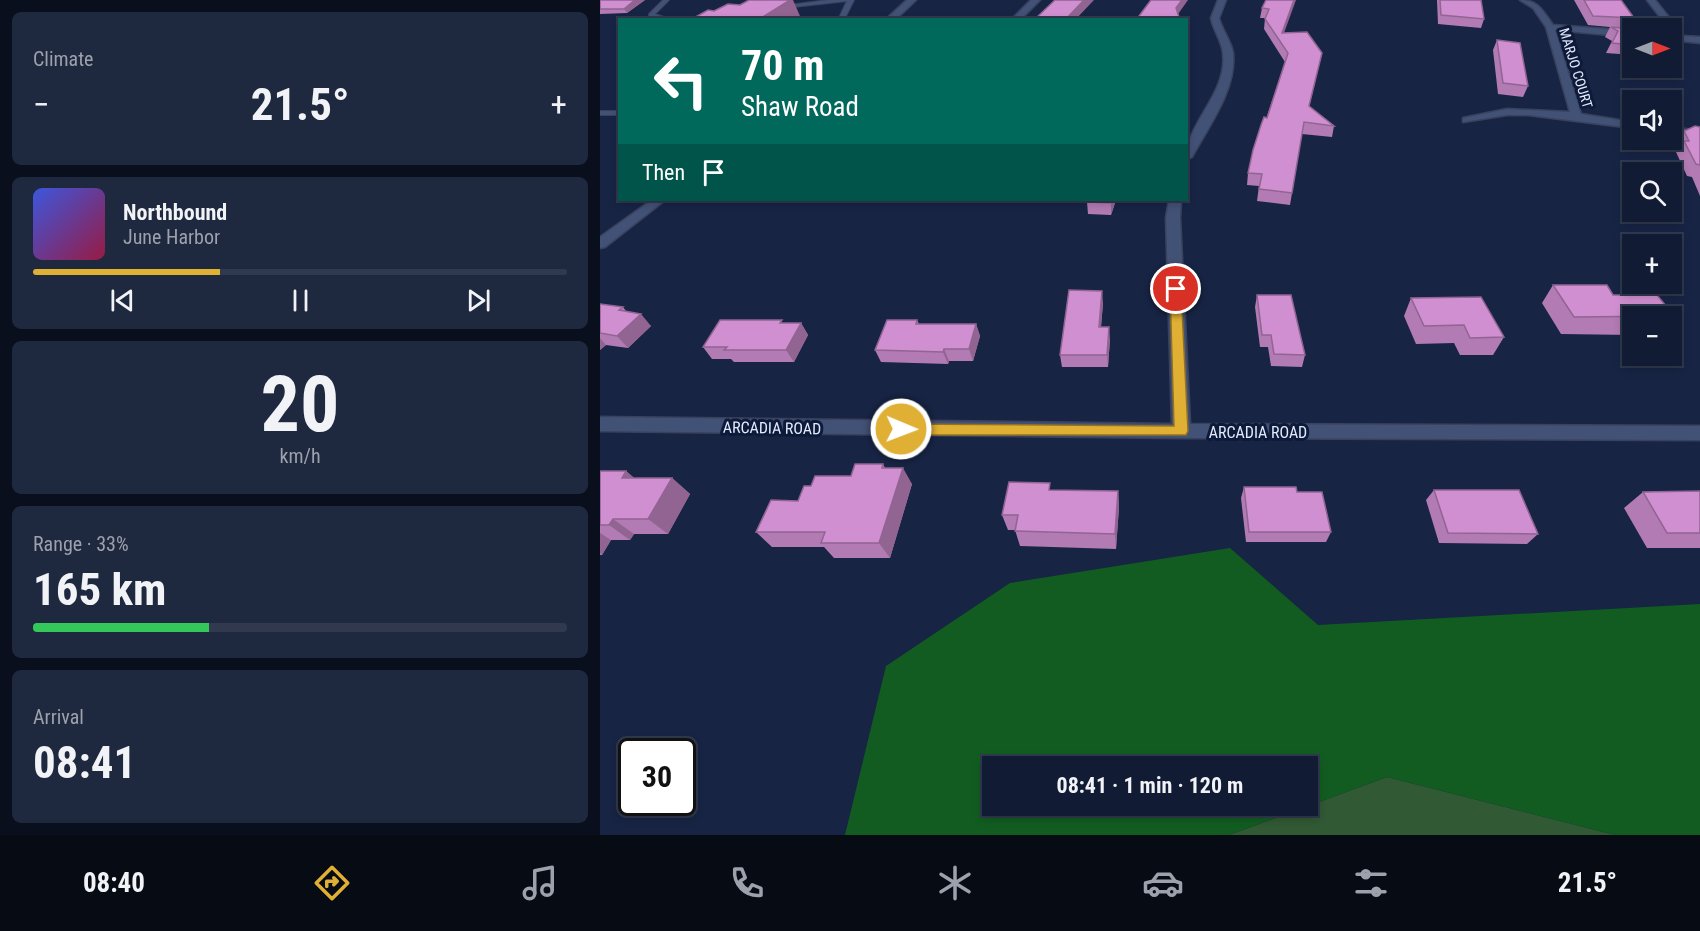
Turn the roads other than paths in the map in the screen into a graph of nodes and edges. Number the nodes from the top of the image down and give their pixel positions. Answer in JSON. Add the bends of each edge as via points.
{"nodes":[{"id":1,"x":666,"y":0,"type":"edge"},
{"id":2,"x":846,"y":0,"type":"edge"},
{"id":3,"x":851,"y":0,"type":"edge"},
{"id":4,"x":912,"y":0,"type":"edge"},
{"id":5,"x":1036,"y":0,"type":"edge"},
{"id":6,"x":1222,"y":0,"type":"edge"},
{"id":7,"x":1524,"y":0,"type":"edge"},
{"id":8,"x":1651,"y":0,"type":"edge"},
{"id":9,"x":773,"y":7,"type":"edge"},
{"id":10,"x":662,"y":18,"type":"dead end"},
{"id":11,"x":842,"y":18,"type":"edge"},
{"id":12,"x":891,"y":18,"type":"edge"},
{"id":13,"x":1016,"y":18,"type":"edge"},
{"id":14,"x":1663,"y":18,"type":"edge"},
{"id":15,"x":1551,"y":27,"type":"junction"},
{"id":16,"x":1622,"y":33,"type":"edge"},
{"id":17,"x":1682,"y":38,"type":"edge"},
{"id":18,"x":1700,"y":40,"type":"edge"},
{"id":19,"x":600,"y":113,"type":"edge"},
{"id":20,"x":618,"y":113,"type":"edge"},
{"id":21,"x":1578,"y":118,"type":"junction"},
{"id":22,"x":1467,"y":120,"type":"dead end"},
{"id":23,"x":1622,"y":124,"type":"edge"},
{"id":24,"x":1682,"y":132,"type":"edge"},
{"id":25,"x":1700,"y":134,"type":"edge"},
{"id":26,"x":1188,"y":154,"type":"edge"},
{"id":27,"x":658,"y":201,"type":"edge"},
{"id":28,"x":1175,"y":201,"type":"edge"},
{"id":29,"x":600,"y":244,"type":"edge"},
{"id":30,"x":600,"y":424,"type":"edge"},
{"id":31,"x":1181,"y":431,"type":"junction"},
{"id":32,"x":1700,"y":433,"type":"edge"}],
"edges":[{"from":1,"to":10,"type":"lane","via":[[651,15]]},
{"from":2,"to":9,"type":"lane"},
{"from":3,"to":11,"type":"lane"},
{"from":4,"to":12,"type":"street"},
{"from":5,"to":13,"type":"street"},
{"from":6,"to":26,"type":"street","via":[[1215,18],[1228,52],[1225,80]]},
{"from":7,"to":15,"type":"street","name":"MARJO COURT","via":[[1536,6]]},
{"from":8,"to":14,"type":"street"},
{"from":15,"to":16,"type":"street"},
{"from":15,"to":21,"type":"street","name":"MARJO COURT"},
{"from":17,"to":18,"type":"street"},
{"from":19,"to":20,"type":"lane"},
{"from":21,"to":22,"type":"street","via":[[1517,112]]},
{"from":21,"to":23,"type":"street"},
{"from":24,"to":25,"type":"street"},
{"from":27,"to":29,"type":"street"},
{"from":28,"to":31,"type":"street"},
{"from":30,"to":31,"type":"street","name":"ARCADIA ROAD"},
{"from":31,"to":32,"type":"street","name":"ARCADIA ROAD"}]}
